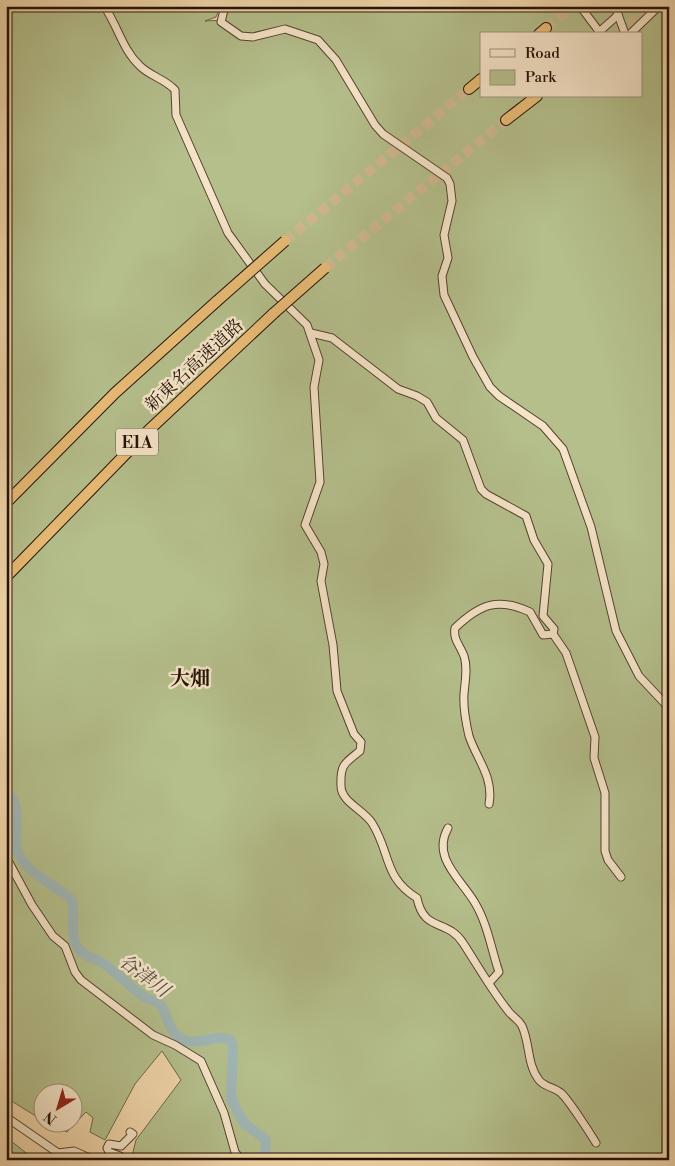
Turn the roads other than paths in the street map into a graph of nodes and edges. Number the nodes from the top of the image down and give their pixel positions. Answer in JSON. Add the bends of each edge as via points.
{"nodes":[{"id":1,"x":104,"y":6,"type":"edge"},
{"id":2,"x":224,"y":6,"type":"edge"},
{"id":3,"x":580,"y":6,"type":"edge"},
{"id":4,"x":615,"y":6,"type":"edge"},
{"id":5,"x":660,"y":6,"type":"edge"},
{"id":6,"x":618,"y":15,"type":"junction"},
{"id":7,"x":599,"y":32,"type":"edge"},
{"id":8,"x":601,"y":32,"type":"edge"},
{"id":9,"x":624,"y":32,"type":"edge"},
{"id":10,"x":632,"y":32,"type":"edge"},
{"id":11,"x":480,"y":80,"type":"edge"},
{"id":12,"x":469,"y":89,"type":"tunnel mouth"},
{"id":13,"x":534,"y":98,"type":"edge"},
{"id":14,"x":506,"y":120,"type":"tunnel mouth"},
{"id":15,"x":285,"y":241,"type":"tunnel mouth"},
{"id":16,"x":325,"y":268,"type":"tunnel mouth"},
{"id":17,"x":311,"y":333,"type":"junction"},
{"id":18,"x":6,"y":503,"type":"edge"},
{"id":19,"x":6,"y":577,"type":"edge"},
{"id":20,"x":553,"y":634,"type":"junction"},
{"id":21,"x":669,"y":708,"type":"edge"},
{"id":22,"x":489,"y":804,"type":"dead end"},
{"id":23,"x":448,"y":828,"type":"dead end"},
{"id":24,"x":6,"y":857,"type":"edge"},
{"id":25,"x":621,"y":877,"type":"dead end"},
{"id":26,"x":489,"y":983,"type":"junction"},
{"id":27,"x":6,"y":1117,"type":"edge"},
{"id":28,"x":130,"y":1132,"type":"dead end"},
{"id":29,"x":596,"y":1143,"type":"dead end"},
{"id":30,"x":58,"y":1153,"type":"junction"},
{"id":31,"x":54,"y":1160,"type":"edge"},
{"id":32,"x":94,"y":1160,"type":"edge"},
{"id":33,"x":122,"y":1160,"type":"edge"},
{"id":34,"x":241,"y":1160,"type":"edge"}],
"edges":[{"from":1,"to":17,"type":"street","via":[[130,55],[141,68],[175,90],[176,115],[228,233],[265,284],[307,325]]},
{"from":2,"to":21,"type":"street","via":[[221,22],[241,36],[253,37],[285,29],[318,40],[336,60],[383,134],[447,178],[452,201],[444,235],[448,258],[442,276],[444,295],[490,387],[543,426],[563,449],[590,527],[616,631],[639,676]]},
{"from":3,"to":7,"type":"street"},
{"from":4,"to":6,"type":"street"},
{"from":5,"to":10,"type":"street"},
{"from":6,"to":8,"type":"street"},
{"from":6,"to":9,"type":"street"},
{"from":11,"to":12,"type":"highway"},
{"from":13,"to":14,"type":"highway"},
{"from":15,"to":18,"type":"highway","name":"新東名高速道路","number":"E1A","bridge":true,"via":[[115,393]]},
{"from":16,"to":19,"type":"highway","name":"新東名高速道路","number":"E1A","bridge":true,"via":[[136,442]]},
{"from":17,"to":20,"type":"street","via":[[332,338],[398,389],[427,402],[436,418],[463,440],[481,489],[526,516],[534,540],[548,564],[543,616],[554,629]]},
{"from":17,"to":26,"type":"street","via":[[318,360],[314,387],[320,482],[305,525],[321,552],[324,564],[320,581],[338,691],[354,734],[361,742],[360,751],[343,766],[340,787],[343,796],[372,823],[398,884],[417,898],[424,918],[457,935]]},
{"from":20,"to":22,"type":"street","via":[[543,636],[530,612],[513,604],[500,603],[481,608],[455,628],[466,670],[464,705],[469,735],[485,767]]},
{"from":20,"to":25,"type":"street","via":[[566,653],[595,737],[594,758],[605,793],[605,851]]},
{"from":23,"to":26,"type":"street","via":[[443,839],[445,857],[476,904],[499,972]]},
{"from":24,"to":34,"type":"street","via":[[42,920],[65,946],[75,972],[82,980],[153,1035],[201,1061]]},
{"from":26,"to":29,"type":"street","via":[[528,1039],[532,1069],[539,1080],[563,1094]]},
{"from":27,"to":30,"type":"street"},
{"from":28,"to":33,"type":"street","via":[[133,1134],[121,1146],[109,1144],[107,1148]]},
{"from":30,"to":31,"type":"street"},
{"from":30,"to":32,"type":"street","via":[[74,1152]]}]}
